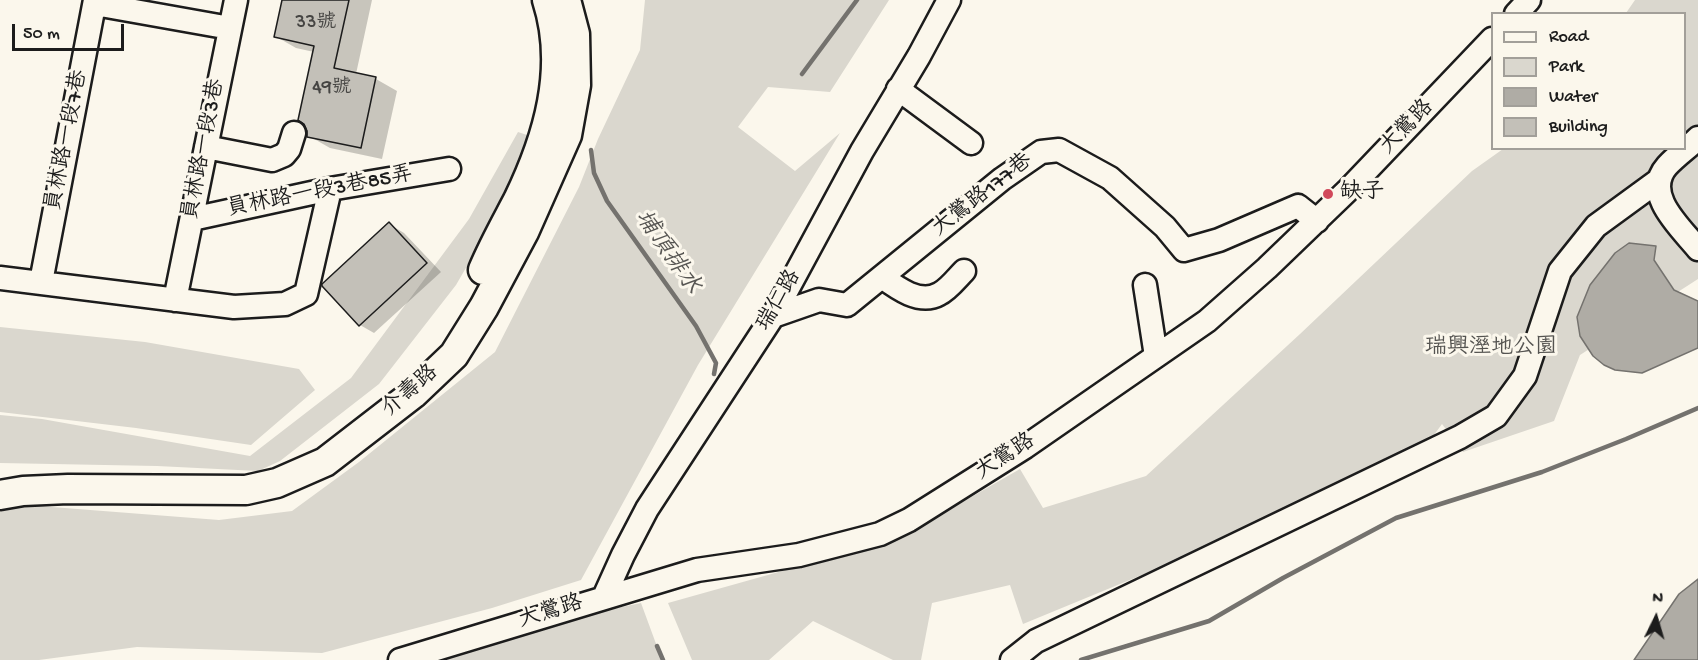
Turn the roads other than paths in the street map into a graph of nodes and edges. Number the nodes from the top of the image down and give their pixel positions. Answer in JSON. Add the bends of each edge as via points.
{"nodes":[{"id":1,"x":236,"y":0,"type":"edge"},
{"id":2,"x":548,"y":0,"type":"edge"},
{"id":3,"x":566,"y":0,"type":"edge"},
{"id":4,"x":949,"y":0,"type":"edge"},
{"id":5,"x":1529,"y":0,"type":"edge"},
{"id":6,"x":95,"y":2,"type":"edge"},
{"id":7,"x":1518,"y":12,"type":"edge"},
{"id":8,"x":230,"y":28,"type":"junction"},
{"id":9,"x":1491,"y":40,"type":"edge"},
{"id":10,"x":898,"y":90,"type":"junction"},
{"id":11,"x":294,"y":132,"type":"dead end"},
{"id":12,"x":1698,"y":138,"type":"edge"},
{"id":13,"x":971,"y":143,"type":"dead end"},
{"id":14,"x":206,"y":147,"type":"junction"},
{"id":15,"x":1686,"y":149,"type":"edge"},
{"id":16,"x":1685,"y":150,"type":"edge"},
{"id":17,"x":449,"y":169,"type":"dead end"},
{"id":18,"x":1659,"y":180,"type":"junction"},
{"id":19,"x":330,"y":189,"type":"junction"},
{"id":20,"x":192,"y":219,"type":"junction"},
{"id":21,"x":1317,"y":221,"type":"junction"},
{"id":22,"x":1698,"y":249,"type":"edge"},
{"id":23,"x":964,"y":271,"type":"dead end"},
{"id":24,"x":882,"y":277,"type":"junction"},
{"id":25,"x":0,"y":278,"type":"edge"},
{"id":26,"x":41,"y":282,"type":"junction"},
{"id":27,"x":1145,"y":285,"type":"dead end"},
{"id":28,"x":175,"y":300,"type":"junction"},
{"id":29,"x":773,"y":316,"type":"junction"},
{"id":30,"x":1156,"y":356,"type":"junction"},
{"id":31,"x":0,"y":476,"type":"edge"},
{"id":32,"x":0,"y":495,"type":"edge"},
{"id":33,"x":604,"y":597,"type":"junction"},
{"id":34,"x":400,"y":660,"type":"edge"},
{"id":35,"x":1012,"y":660,"type":"edge"}],
"edges":[{"from":1,"to":8,"type":"street","name":"員林路一段3巷"},
{"from":2,"to":31,"type":"main road","name":"介壽路","via":[[557,65],[550,119],[519,197],[471,298],[440,344],[403,383],[320,443],[272,469],[245,474],[81,472]]},
{"from":3,"to":32,"type":"main road","name":"介壽路","via":[[575,34],[576,85],[567,135],[524,232],[484,307],[454,354],[413,394],[325,462],[277,483],[246,490],[68,489]]},
{"from":4,"to":10,"type":"street","name":"瑞仁路"},
{"from":5,"to":7,"type":"street"},
{"from":6,"to":8,"type":"street"},
{"from":6,"to":26,"type":"street","name":"員林路一段7巷"},
{"from":8,"to":14,"type":"street","name":"員林路一段3巷"},
{"from":9,"to":21,"type":"street","name":"大鶯路"},
{"from":10,"to":13,"type":"street"},
{"from":10,"to":29,"type":"street","name":"瑞仁路"},
{"from":11,"to":14,"type":"street","via":[[289,149],[272,160]]},
{"from":12,"to":15,"type":"street"},
{"from":14,"to":20,"type":"street","name":"員林路一段3巷"},
{"from":16,"to":18,"type":"street","via":[[1665,168]]},
{"from":17,"to":19,"type":"street","name":"員林路一段3巷85弄"},
{"from":18,"to":22,"type":"street","via":[[1659,196],[1665,208]]},
{"from":18,"to":35,"type":"street","via":[[1596,226],[1560,271],[1525,376],[1497,416],[1036,641]]},
{"from":19,"to":20,"type":"street","name":"員林路一段3巷85弄"},
{"from":19,"to":28,"type":"street","via":[[306,294],[285,304],[244,306]]},
{"from":20,"to":28,"type":"street","name":"員林路一段3巷"},
{"from":21,"to":24,"type":"street","name":"大鶯路177巷","via":[[1298,206],[1219,240],[1184,250],[1165,227],[1110,178],[1059,150],[1041,152]]},
{"from":21,"to":30,"type":"street","name":"大鶯路","via":[[1207,321]]},
{"from":23,"to":24,"type":"street","via":[[940,294],[921,297],[901,291]]},
{"from":24,"to":29,"type":"street","name":"大鶯路177巷","via":[[847,305],[819,300]]},
{"from":25,"to":26,"type":"street"},
{"from":26,"to":28,"type":"street"},
{"from":27,"to":30,"type":"street"},
{"from":29,"to":33,"type":"street","name":"瑞仁路","via":[[647,509]]},
{"from":30,"to":33,"type":"street","name":"大鶯路","via":[[1025,447],[880,534],[799,555],[697,570]]},
{"from":33,"to":34,"type":"street","name":"大鶯路"}]}
